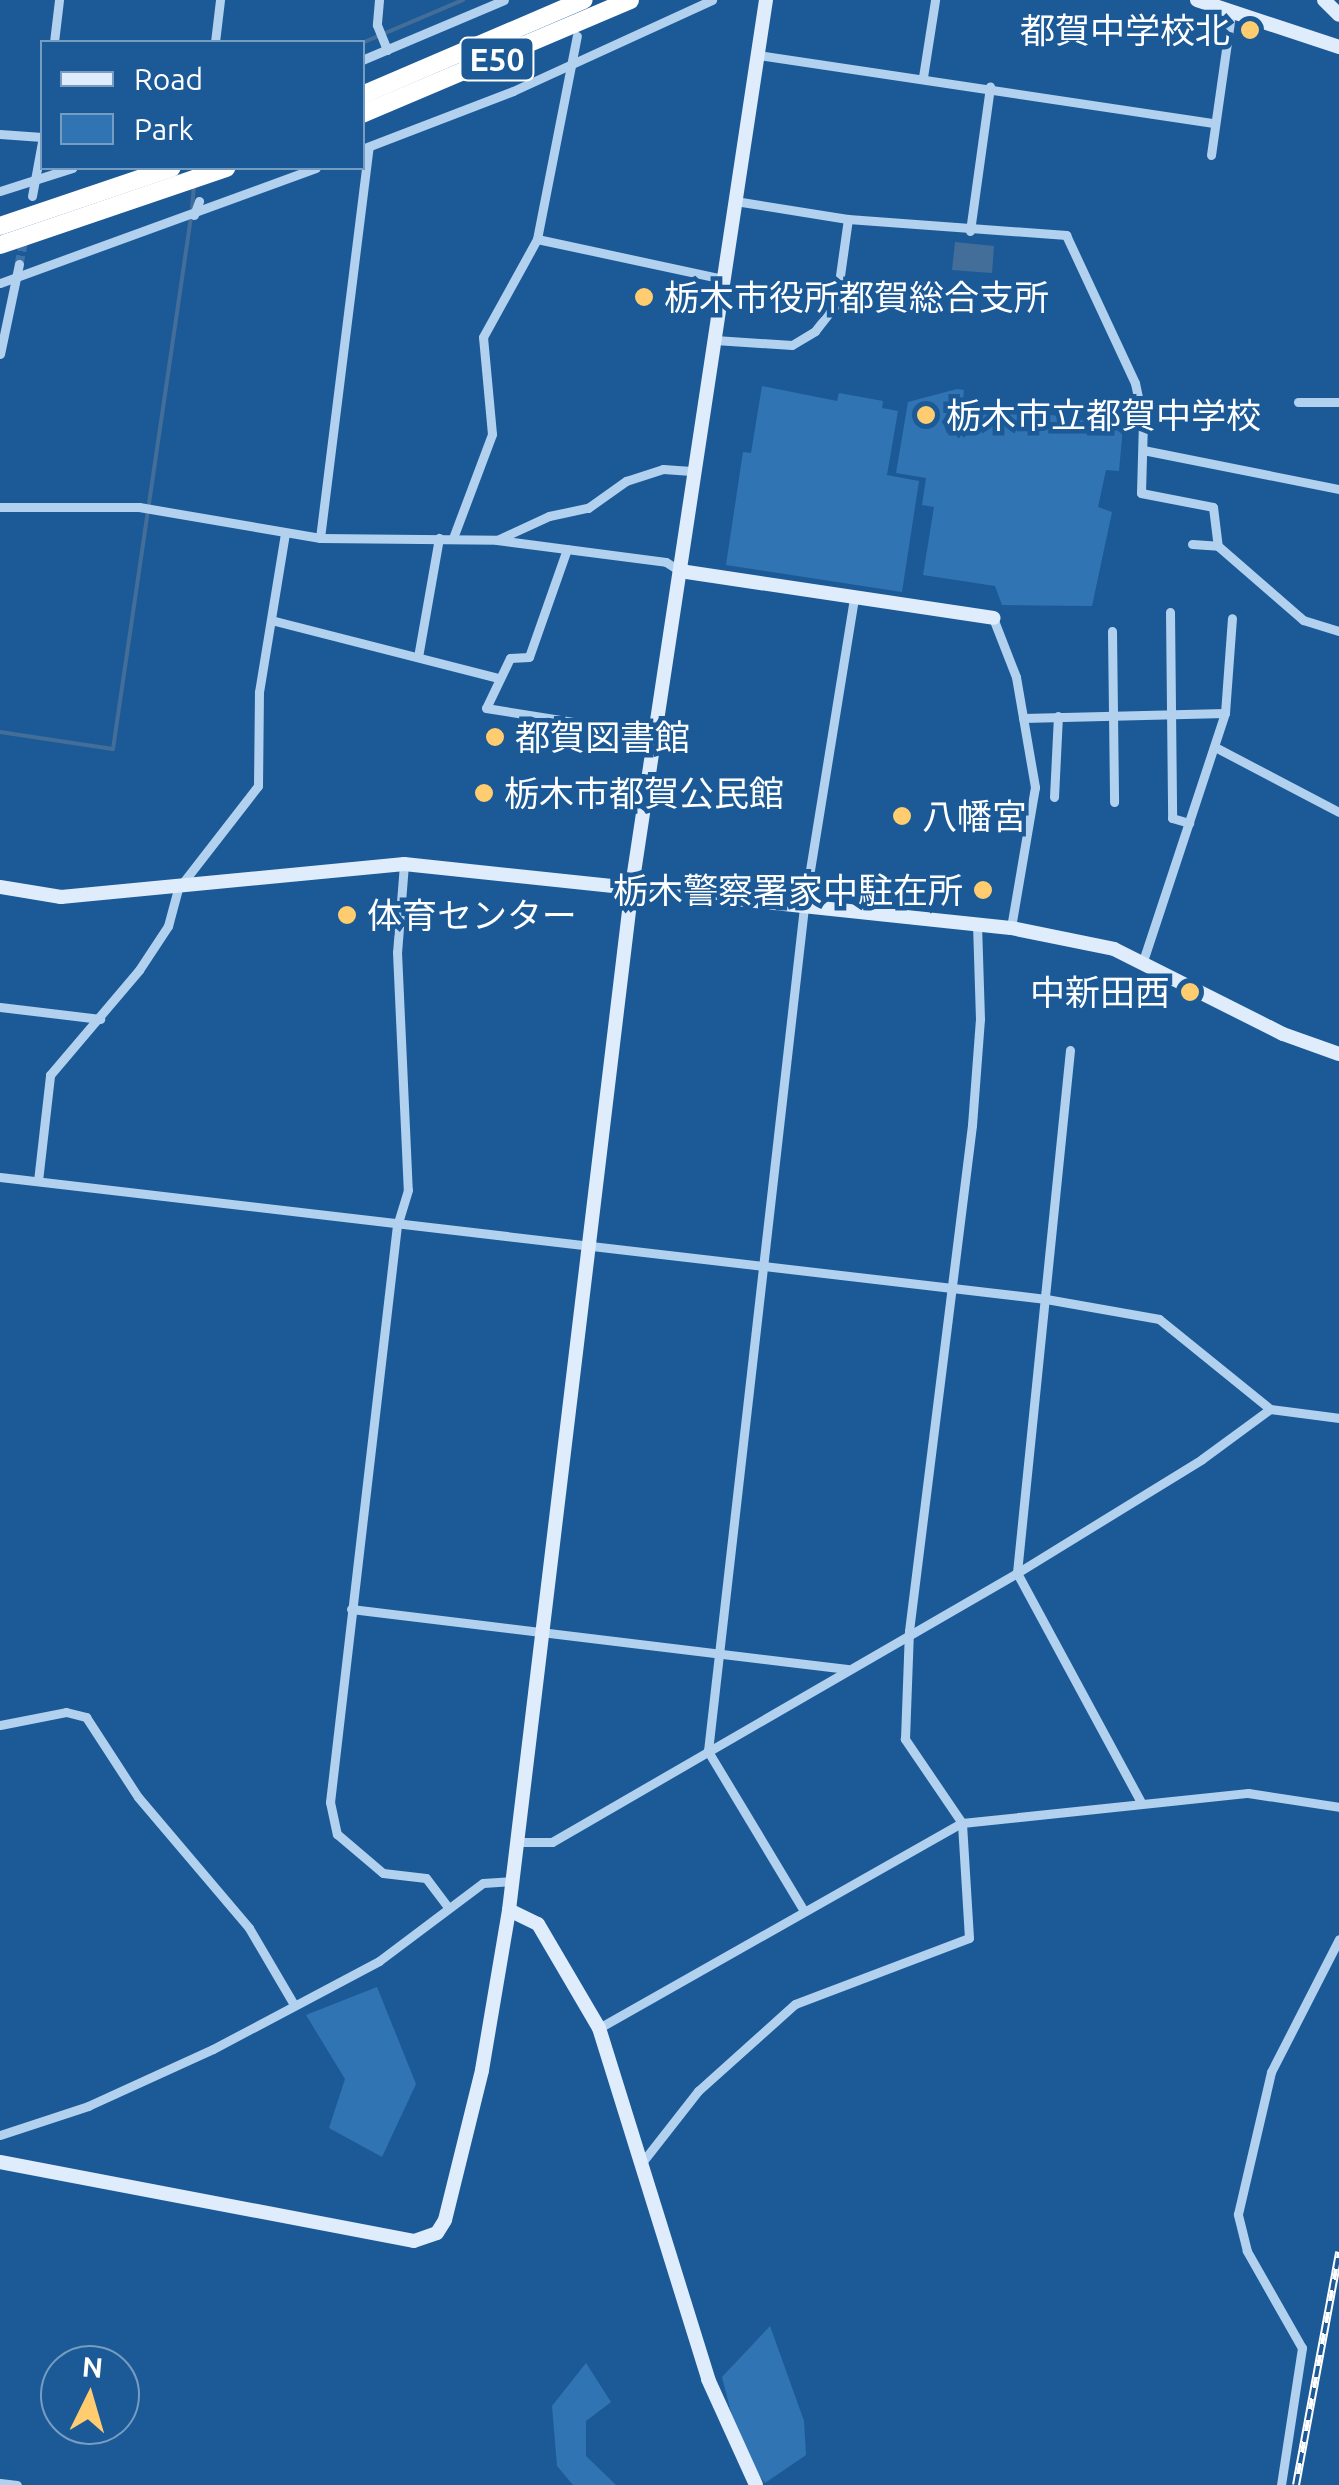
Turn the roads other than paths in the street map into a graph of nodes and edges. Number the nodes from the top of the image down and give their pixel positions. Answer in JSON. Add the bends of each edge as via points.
{"nodes":[{"id":1,"x":60,"y":0,"type":"edge"},
{"id":2,"x":220,"y":0,"type":"edge"},
{"id":3,"x":380,"y":0,"type":"edge"},
{"id":4,"x":504,"y":0,"type":"edge"},
{"id":5,"x":584,"y":0,"type":"edge"},
{"id":6,"x":630,"y":0,"type":"edge"},
{"id":7,"x":712,"y":0,"type":"edge"},
{"id":8,"x":766,"y":0,"type":"edge"},
{"id":9,"x":935,"y":0,"type":"edge"},
{"id":10,"x":1324,"y":0,"type":"edge"},
{"id":11,"x":1206,"y":2,"type":"edge"},
{"id":12,"x":1231,"y":14,"type":"junction"},
{"id":13,"x":1339,"y":15,"type":"edge"},
{"id":14,"x":577,"y":36,"type":"dead end"},
{"id":15,"x":54,"y":40,"type":"edge"},
{"id":16,"x":215,"y":40,"type":"edge"},
{"id":17,"x":1339,"y":48,"type":"edge"},
{"id":18,"x":387,"y":50,"type":"junction"},
{"id":19,"x":758,"y":55,"type":"junction"},
{"id":20,"x":365,"y":59,"type":"edge"},
{"id":21,"x":568,"y":66,"type":"junction"},
{"id":22,"x":924,"y":77,"type":"junction"},
{"id":23,"x":990,"y":86,"type":"junction"},
{"id":24,"x":365,"y":95,"type":"edge"},
{"id":25,"x":365,"y":113,"type":"edge"},
{"id":26,"x":1212,"y":123,"type":"junction"},
{"id":27,"x":0,"y":134,"type":"edge"},
{"id":28,"x":40,"y":140,"type":"edge"},
{"id":29,"x":366,"y":148,"type":"edge"},
{"id":30,"x":1211,"y":154,"type":"dead end"},
{"id":31,"x":40,"y":160,"type":"edge"},
{"id":32,"x":66,"y":170,"type":"edge"},
{"id":33,"x":164,"y":170,"type":"edge"},
{"id":34,"x":220,"y":170,"type":"edge"},
{"id":35,"x":311,"y":170,"type":"edge"},
{"id":36,"x":363,"y":170,"type":"edge"},
{"id":37,"x":38,"y":179,"type":"junction"},
{"id":38,"x":0,"y":191,"type":"edge"},
{"id":39,"x":32,"y":196,"type":"dead end"},
{"id":40,"x":199,"y":201,"type":"dead end"},
{"id":41,"x":735,"y":202,"type":"junction"},
{"id":42,"x":194,"y":215,"type":"junction"},
{"id":43,"x":848,"y":219,"type":"junction"},
{"id":44,"x":0,"y":226,"type":"edge"},
{"id":45,"x":970,"y":231,"type":"junction"},
{"id":46,"x":538,"y":239,"type":"junction"},
{"id":47,"x":0,"y":245,"type":"edge"},
{"id":48,"x":19,"y":264,"type":"tunnel mouth"},
{"id":49,"x":14,"y":279,"type":"junction"},
{"id":50,"x":724,"y":280,"type":"junction"},
{"id":51,"x":0,"y":283,"type":"edge"},
{"id":52,"x":714,"y":340,"type":"junction"},
{"id":53,"x":0,"y":354,"type":"edge"},
{"id":54,"x":1298,"y":402,"type":"dead end"},
{"id":55,"x":1339,"y":402,"type":"edge"},
{"id":56,"x":1143,"y":450,"type":"junction"},
{"id":57,"x":695,"y":471,"type":"junction"},
{"id":58,"x":1339,"y":490,"type":"edge"},
{"id":59,"x":0,"y":507,"type":"edge"},
{"id":60,"x":285,"y":534,"type":"junction"},
{"id":61,"x":320,"y":538,"type":"junction"},
{"id":62,"x":439,"y":538,"type":"junction"},
{"id":63,"x":453,"y":538,"type":"junction"},
{"id":64,"x":497,"y":540,"type":"junction"},
{"id":65,"x":1192,"y":544,"type":"dead end"},
{"id":66,"x":1218,"y":546,"type":"junction"},
{"id":67,"x":567,"y":549,"type":"junction"},
{"id":68,"x":680,"y":571,"type":"junction"},
{"id":69,"x":854,"y":598,"type":"junction"},
{"id":70,"x":1170,"y":612,"type":"dead end"},
{"id":71,"x":994,"y":618,"type":"joint"},
{"id":72,"x":1232,"y":618,"type":"dead end"},
{"id":73,"x":271,"y":620,"type":"junction"},
{"id":74,"x":1112,"y":631,"type":"dead end"},
{"id":75,"x":1339,"y":631,"type":"edge"},
{"id":76,"x":418,"y":657,"type":"junction"},
{"id":77,"x":499,"y":678,"type":"junction"},
{"id":78,"x":1225,"y":712,"type":"junction"},
{"id":79,"x":1172,"y":714,"type":"junction"},
{"id":80,"x":1112,"y":715,"type":"junction"},
{"id":81,"x":1058,"y":716,"type":"junction"},
{"id":82,"x":1023,"y":718,"type":"junction"},
{"id":83,"x":655,"y":735,"type":"junction"},
{"id":84,"x":1216,"y":747,"type":"junction"},
{"id":85,"x":1054,"y":797,"type":"dead end"},
{"id":86,"x":1114,"y":802,"type":"dead end"},
{"id":87,"x":1339,"y":812,"type":"edge"},
{"id":88,"x":1189,"y":823,"type":"junction"},
{"id":89,"x":404,"y":864,"type":"junction"},
{"id":90,"x":632,"y":886,"type":"junction"},
{"id":91,"x":0,"y":887,"type":"edge"},
{"id":92,"x":178,"y":889,"type":"junction"},
{"id":93,"x":804,"y":907,"type":"junction"},
{"id":94,"x":977,"y":924,"type":"junction"},
{"id":95,"x":1011,"y":928,"type":"junction"},
{"id":96,"x":1143,"y":961,"type":"junction"},
{"id":97,"x":0,"y":1008,"type":"edge"},
{"id":98,"x":100,"y":1019,"type":"junction"},
{"id":99,"x":1070,"y":1050,"type":"dead end"},
{"id":100,"x":1339,"y":1054,"type":"edge"},
{"id":101,"x":0,"y":1177,"type":"edge"},
{"id":102,"x":38,"y":1181,"type":"junction"},
{"id":103,"x":396,"y":1226,"type":"junction"},
{"id":104,"x":588,"y":1247,"type":"junction"},
{"id":105,"x":765,"y":1269,"type":"junction"},
{"id":106,"x":953,"y":1288,"type":"junction"},
{"id":107,"x":1046,"y":1299,"type":"junction"},
{"id":108,"x":1270,"y":1410,"type":"junction"},
{"id":109,"x":1339,"y":1418,"type":"edge"},
{"id":110,"x":1017,"y":1573,"type":"junction"},
{"id":111,"x":351,"y":1609,"type":"junction"},
{"id":112,"x":909,"y":1631,"type":"junction"},
{"id":113,"x":542,"y":1632,"type":"junction"},
{"id":114,"x":718,"y":1652,"type":"junction"},
{"id":115,"x":847,"y":1669,"type":"junction"},
{"id":116,"x":0,"y":1726,"type":"edge"},
{"id":117,"x":708,"y":1751,"type":"junction"},
{"id":118,"x":1140,"y":1802,"type":"junction"},
{"id":119,"x":1339,"y":1807,"type":"edge"},
{"id":120,"x":962,"y":1823,"type":"junction"},
{"id":121,"x":517,"y":1842,"type":"junction"},
{"id":122,"x":512,"y":1881,"type":"junction"},
{"id":123,"x":446,"y":1905,"type":"junction"},
{"id":124,"x":509,"y":1910,"type":"junction"},
{"id":125,"x":804,"y":1911,"type":"junction"},
{"id":126,"x":1339,"y":1938,"type":"edge"},
{"id":127,"x":293,"y":2002,"type":"junction"},
{"id":128,"x":599,"y":2028,"type":"junction"},
{"id":129,"x":0,"y":2135,"type":"edge"},
{"id":130,"x":644,"y":2160,"type":"junction"},
{"id":131,"x":0,"y":2162,"type":"edge"},
{"id":132,"x":0,"y":2483,"type":"edge"},
{"id":133,"x":17,"y":2485,"type":"edge"},
{"id":134,"x":756,"y":2485,"type":"edge"},
{"id":135,"x":1281,"y":2485,"type":"edge"}],
"edges":[{"from":1,"to":15,"type":"street"},
{"from":2,"to":16,"type":"street"},
{"from":3,"to":18,"type":"street","via":[[377,24]]},
{"from":4,"to":18,"type":"street"},
{"from":5,"to":24,"type":"highway","number":"E50"},
{"from":6,"to":25,"type":"highway","number":"E50"},
{"from":7,"to":21,"type":"street"},
{"from":8,"to":19,"type":"street"},
{"from":9,"to":22,"type":"street"},
{"from":10,"to":13,"type":"street"},
{"from":11,"to":12,"type":"street"},
{"from":12,"to":17,"type":"street"},
{"from":12,"to":26,"type":"street"},
{"from":14,"to":21,"type":"street"},
{"from":18,"to":20,"type":"street"},
{"from":19,"to":22,"type":"street"},
{"from":19,"to":41,"type":"street"},
{"from":21,"to":29,"type":"street"},
{"from":21,"to":46,"type":"street"},
{"from":22,"to":23,"type":"street"},
{"from":23,"to":26,"type":"street"},
{"from":23,"to":45,"type":"street"},
{"from":26,"to":30,"type":"street"},
{"from":27,"to":28,"type":"street"},
{"from":31,"to":37,"type":"street"},
{"from":32,"to":37,"type":"street"},
{"from":33,"to":44,"type":"highway"},
{"from":34,"to":47,"type":"highway"},
{"from":35,"to":42,"type":"street"},
{"from":36,"to":61,"type":"street"},
{"from":37,"to":38,"type":"street"},
{"from":37,"to":39,"type":"street"},
{"from":40,"to":42,"type":"street"},
{"from":41,"to":43,"type":"street"},
{"from":41,"to":50,"type":"street"},
{"from":42,"to":49,"type":"street"},
{"from":43,"to":45,"type":"street"},
{"from":43,"to":52,"type":"street","via":[[836,304],[815,331],[792,345]]},
{"from":45,"to":56,"type":"street","via":[[1066,235],[1135,383]]},
{"from":46,"to":50,"type":"street"},
{"from":46,"to":63,"type":"street","via":[[483,337],[492,434]]},
{"from":48,"to":49,"type":"street"},
{"from":49,"to":51,"type":"street"},
{"from":49,"to":53,"type":"street"},
{"from":50,"to":52,"type":"street"},
{"from":52,"to":57,"type":"street"},
{"from":54,"to":55,"type":"street"},
{"from":56,"to":58,"type":"street"},
{"from":56,"to":66,"type":"street","via":[[1142,493],[1213,507]]},
{"from":57,"to":64,"type":"street","via":[[663,469],[626,481],[588,508],[549,516]]},
{"from":57,"to":68,"type":"street"},
{"from":59,"to":60,"type":"street","via":[[139,507]]},
{"from":60,"to":61,"type":"street"},
{"from":60,"to":73,"type":"street"},
{"from":61,"to":62,"type":"street"},
{"from":62,"to":63,"type":"street"},
{"from":62,"to":76,"type":"street"},
{"from":63,"to":64,"type":"street"},
{"from":64,"to":67,"type":"street"},
{"from":65,"to":66,"type":"street"},
{"from":66,"to":75,"type":"street","via":[[1303,620]]},
{"from":67,"to":68,"type":"street","via":[[666,562]]},
{"from":67,"to":77,"type":"street","via":[[529,657],[510,658]]},
{"from":68,"to":69,"type":"street"},
{"from":68,"to":83,"type":"street"},
{"from":69,"to":71,"type":"street"},
{"from":69,"to":93,"type":"street"},
{"from":70,"to":79,"type":"street"},
{"from":71,"to":82,"type":"street"},
{"from":72,"to":78,"type":"street"},
{"from":73,"to":76,"type":"street"},
{"from":73,"to":92,"type":"street","via":[[259,692],[258,786]]},
{"from":74,"to":80,"type":"street"},
{"from":76,"to":77,"type":"street"},
{"from":77,"to":83,"type":"street","via":[[486,708]]},
{"from":78,"to":79,"type":"street"},
{"from":78,"to":84,"type":"street"},
{"from":79,"to":80,"type":"street"},
{"from":79,"to":88,"type":"street","via":[[1172,818]]},
{"from":80,"to":81,"type":"street"},
{"from":80,"to":86,"type":"street"},
{"from":81,"to":82,"type":"street"},
{"from":81,"to":85,"type":"street"},
{"from":82,"to":95,"type":"street","via":[[1034,796]]},
{"from":83,"to":90,"type":"street"},
{"from":84,"to":87,"type":"street"},
{"from":84,"to":88,"type":"street"},
{"from":88,"to":96,"type":"street"},
{"from":89,"to":90,"type":"street"},
{"from":89,"to":92,"type":"street"},
{"from":89,"to":103,"type":"street","via":[[398,991],[408,1190]]},
{"from":90,"to":93,"type":"street"},
{"from":90,"to":104,"type":"street"},
{"from":91,"to":92,"type":"street","via":[[62,897]]},
{"from":92,"to":98,"type":"street","via":[[168,926]]},
{"from":93,"to":94,"type":"street"},
{"from":93,"to":105,"type":"street"},
{"from":94,"to":95,"type":"street"},
{"from":94,"to":106,"type":"street","via":[[980,1019]]},
{"from":95,"to":96,"type":"street","via":[[1085,941]]},
{"from":96,"to":100,"type":"street","via":[[1284,1034]]},
{"from":97,"to":98,"type":"street"},
{"from":98,"to":102,"type":"street","via":[[50,1076]]},
{"from":99,"to":107,"type":"street"},
{"from":101,"to":102,"type":"street"},
{"from":102,"to":103,"type":"street"},
{"from":103,"to":104,"type":"street"},
{"from":103,"to":111,"type":"street"},
{"from":104,"to":105,"type":"street"},
{"from":104,"to":113,"type":"street"},
{"from":105,"to":106,"type":"street"},
{"from":105,"to":114,"type":"street"},
{"from":106,"to":107,"type":"street"},
{"from":106,"to":112,"type":"street"},
{"from":107,"to":108,"type":"street","via":[[1159,1319]]},
{"from":107,"to":110,"type":"street"},
{"from":108,"to":109,"type":"street"},
{"from":108,"to":110,"type":"street","via":[[1202,1460]]},
{"from":110,"to":112,"type":"street"},
{"from":110,"to":118,"type":"street"},
{"from":111,"to":113,"type":"street"},
{"from":111,"to":123,"type":"street","via":[[331,1820],[337,1834],[383,1873],[426,1878]]},
{"from":112,"to":115,"type":"street"},
{"from":112,"to":120,"type":"street","via":[[905,1740]]},
{"from":113,"to":114,"type":"street"},
{"from":113,"to":121,"type":"street"},
{"from":114,"to":115,"type":"street"},
{"from":114,"to":117,"type":"street"},
{"from":115,"to":117,"type":"street"},
{"from":116,"to":127,"type":"street","via":[[66,1712],[86,1717],[138,1797],[249,1928]]},
{"from":117,"to":121,"type":"street","via":[[552,1842]]},
{"from":117,"to":125,"type":"street"},
{"from":118,"to":119,"type":"street","via":[[1248,1793]]},
{"from":118,"to":120,"type":"street"},
{"from":120,"to":125,"type":"street"},
{"from":120,"to":130,"type":"street","via":[[968,1938],[794,2004],[698,2091]]},
{"from":121,"to":122,"type":"street"},
{"from":122,"to":123,"type":"street","via":[[488,1880]]},
{"from":122,"to":124,"type":"street"},
{"from":123,"to":127,"type":"street","via":[[379,1961]]},
{"from":124,"to":128,"type":"street","via":[[538,1924]]},
{"from":124,"to":131,"type":"street","via":[[466,2140],[446,2220],[430,2237],[402,2239]]},
{"from":125,"to":128,"type":"street"},
{"from":126,"to":135,"type":"street","via":[[1272,2072],[1238,2214],[1247,2251],[1302,2348]]},
{"from":127,"to":129,"type":"street","via":[[213,2050],[102,2100]]},
{"from":128,"to":130,"type":"street"},
{"from":130,"to":134,"type":"street","via":[[708,2379]]},
{"from":132,"to":133,"type":"street"}]}
